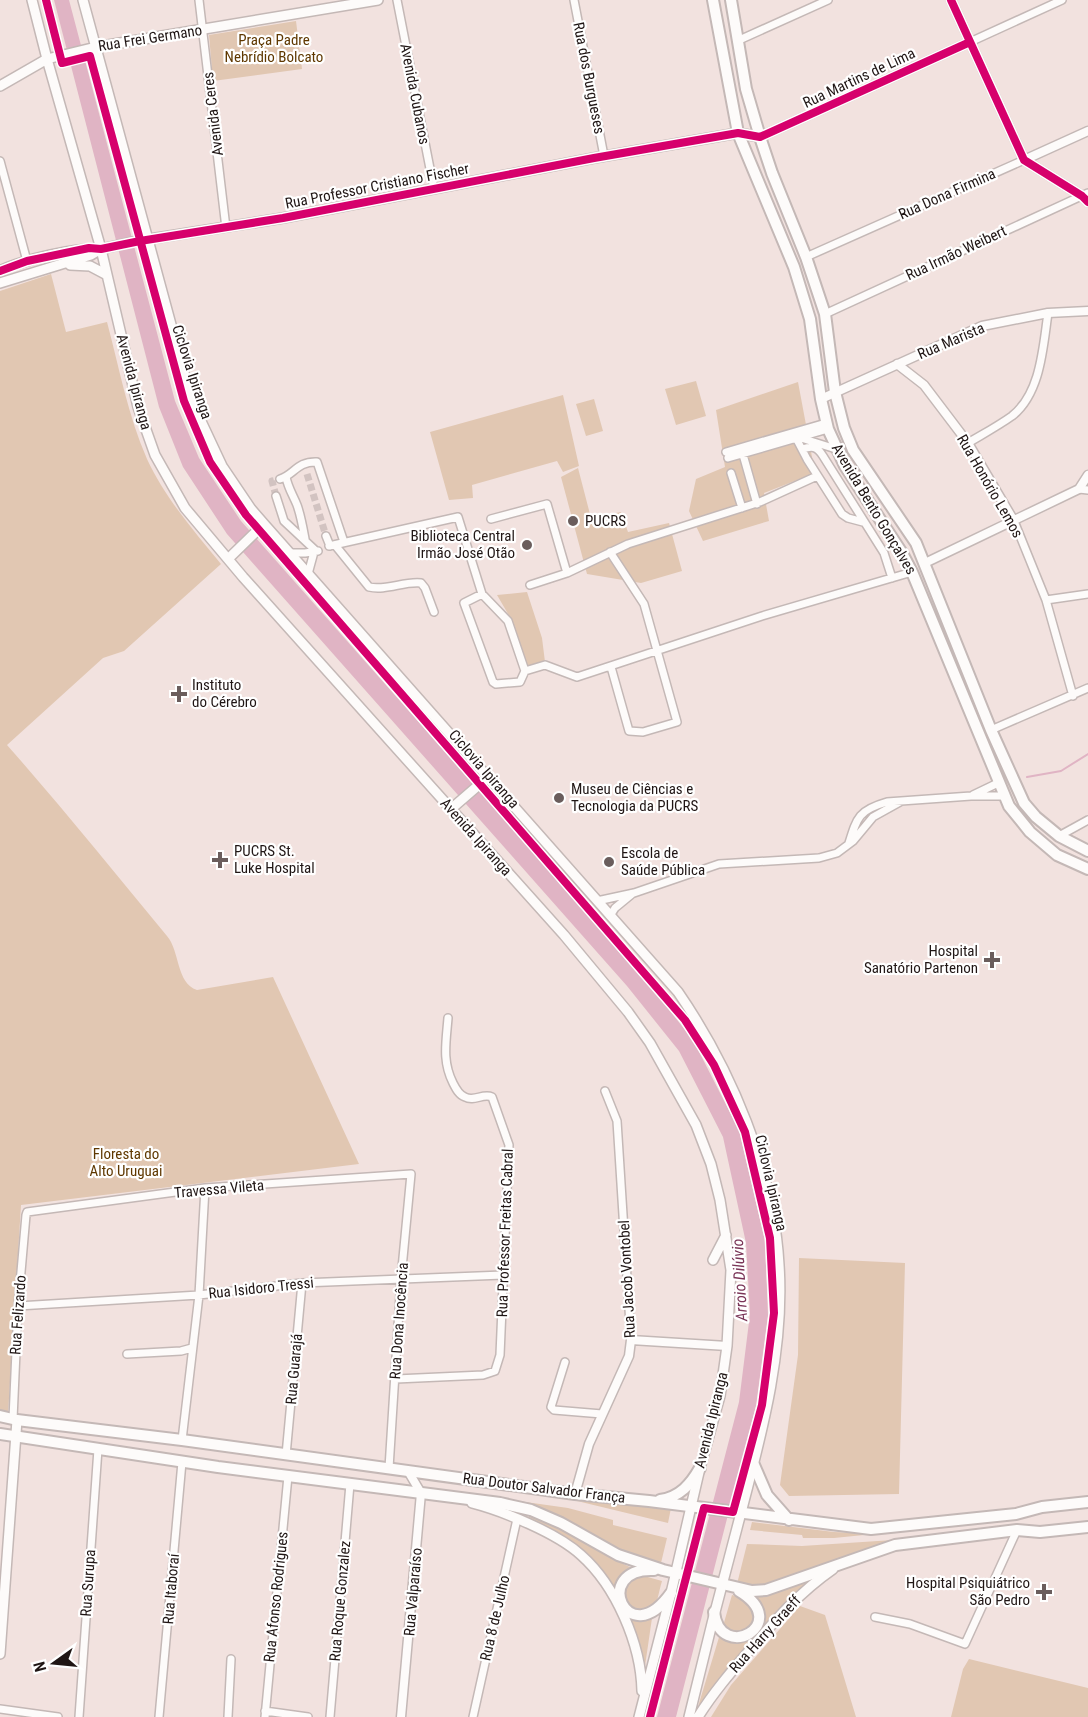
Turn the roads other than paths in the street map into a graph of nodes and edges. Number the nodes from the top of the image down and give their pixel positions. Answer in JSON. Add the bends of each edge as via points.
{"nodes":[{"id":1,"x":32,"y":0,"type":"edge"},
{"id":2,"x":84,"y":0,"type":"edge"},
{"id":3,"x":199,"y":0,"type":"edge"},
{"id":4,"x":378,"y":0,"type":"edge"},
{"id":5,"x":397,"y":0,"type":"edge"},
{"id":6,"x":574,"y":0,"type":"edge"},
{"id":7,"x":713,"y":0,"type":"edge"},
{"id":8,"x":732,"y":0,"type":"edge"},
{"id":9,"x":828,"y":0,"type":"edge"},
{"id":10,"x":951,"y":0,"type":"edge"},
{"id":11,"x":1062,"y":0,"type":"edge"},
{"id":12,"x":203,"y":30,"type":"junction"},
{"id":13,"x":737,"y":41,"type":"junction"},
{"id":14,"x":970,"y":42,"type":"junction"},
{"id":15,"x":92,"y":48,"type":"junction"},
{"id":16,"x":47,"y":60,"type":"junction"},
{"id":17,"x":0,"y":86,"type":"edge"},
{"id":18,"x":1088,"y":131,"type":"edge"},
{"id":19,"x":738,"y":133,"type":"junction"},
{"id":20,"x":759,"y":137,"type":"junction"},
{"id":21,"x":604,"y":156,"type":"junction"},
{"id":22,"x":1024,"y":160,"type":"junction"},
{"id":23,"x":0,"y":161,"type":"edge"},
{"id":24,"x":434,"y":189,"type":"junction"},
{"id":25,"x":1086,"y":197,"type":"edge"},
{"id":26,"x":226,"y":228,"type":"junction"},
{"id":27,"x":148,"y":240,"type":"junction"},
{"id":28,"x":105,"y":248,"type":"junction"},
{"id":29,"x":806,"y":257,"type":"junction"},
{"id":30,"x":27,"y":261,"type":"junction"},
{"id":31,"x":59,"y":264,"type":"junction"},
{"id":32,"x":0,"y":271,"type":"edge"},
{"id":33,"x":108,"y":275,"type":"junction"},
{"id":34,"x":0,"y":283,"type":"edge"},
{"id":35,"x":1088,"y":311,"type":"edge"},
{"id":36,"x":1048,"y":313,"type":"junction"},
{"id":37,"x":825,"y":314,"type":"junction"},
{"id":38,"x":897,"y":364,"type":"junction"},
{"id":39,"x":835,"y":392,"type":"junction"},
{"id":40,"x":821,"y":399,"type":"junction"},
{"id":41,"x":827,"y":426,"type":"junction"},
{"id":42,"x":802,"y":435,"type":"junction"},
{"id":43,"x":968,"y":443,"type":"junction"},
{"id":44,"x":802,"y":449,"type":"junction"},
{"id":45,"x":836,"y":449,"type":"junction"},
{"id":46,"x":742,"y":451,"type":"junction"},
{"id":47,"x":727,"y":455,"type":"dead end"},
{"id":48,"x":304,"y":464,"type":"junction"},
{"id":49,"x":731,"y":473,"type":"dead end"},
{"id":50,"x":307,"y":474,"type":"tunnel mouth"},
{"id":51,"x":1088,"y":475,"type":"edge"},
{"id":52,"x":818,"y":476,"type":"junction"},
{"id":53,"x":1083,"y":489,"type":"edge"},
{"id":54,"x":293,"y":498,"type":"junction"},
{"id":55,"x":757,"y":504,"type":"junction"},
{"id":56,"x":742,"y":508,"type":"junction"},
{"id":57,"x":490,"y":519,"type":"dead end"},
{"id":58,"x":1014,"y":520,"type":"junction"},
{"id":59,"x":863,"y":522,"type":"junction"},
{"id":60,"x":260,"y":528,"type":"junction"},
{"id":61,"x":326,"y":536,"type":"tunnel mouth"},
{"id":62,"x":305,"y":539,"type":"junction"},
{"id":63,"x":344,"y":542,"type":"junction"},
{"id":64,"x":331,"y":546,"type":"junction"},
{"id":65,"x":317,"y":551,"type":"junction"},
{"id":66,"x":610,"y":552,"type":"junction"},
{"id":67,"x":288,"y":553,"type":"junction"},
{"id":68,"x":228,"y":559,"type":"junction"},
{"id":69,"x":925,"y":563,"type":"junction"},
{"id":70,"x":912,"y":572,"type":"junction"},
{"id":71,"x":567,"y":573,"type":"junction"},
{"id":72,"x":308,"y":574,"type":"junction"},
{"id":73,"x":892,"y":578,"type":"junction"},
{"id":74,"x":530,"y":585,"type":"dead end"},
{"id":75,"x":482,"y":594,"type":"junction"},
{"id":76,"x":1088,"y":594,"type":"edge"},
{"id":77,"x":1046,"y":600,"type":"junction"},
{"id":78,"x":434,"y":612,"type":"dead end"},
{"id":79,"x":657,"y":650,"type":"junction"},
{"id":80,"x":611,"y":667,"type":"junction"},
{"id":81,"x":525,"y":671,"type":"junction"},
{"id":82,"x":1088,"y":688,"type":"edge"},
{"id":83,"x":1072,"y":696,"type":"junction"},
{"id":84,"x":991,"y":730,"type":"junction"},
{"id":85,"x":484,"y":780,"type":"junction"},
{"id":86,"x":998,"y":783,"type":"junction"},
{"id":87,"x":971,"y":796,"type":"junction"},
{"id":88,"x":1003,"y":796,"type":"junction"},
{"id":89,"x":450,"y":809,"type":"junction"},
{"id":90,"x":1088,"y":820,"type":"edge"},
{"id":91,"x":1059,"y":836,"type":"junction"},
{"id":92,"x":1088,"y":851,"type":"edge"},
{"id":93,"x":1088,"y":869,"type":"edge"},
{"id":94,"x":634,"y":893,"type":"junction"},
{"id":95,"x":597,"y":901,"type":"junction"},
{"id":96,"x":610,"y":916,"type":"junction"},
{"id":97,"x":448,"y":1018,"type":"dead end"},
{"id":98,"x":606,"y":1091,"type":"dead end"},
{"id":99,"x":411,"y":1174,"type":"joint"},
{"id":100,"x":205,"y":1188,"type":"junction"},
{"id":101,"x":27,"y":1212,"type":"joint"},
{"id":102,"x":726,"y":1235,"type":"junction"},
{"id":103,"x":713,"y":1260,"type":"dead end"},
{"id":104,"x":723,"y":1272,"type":"dead end"},
{"id":105,"x":503,"y":1275,"type":"junction"},
{"id":106,"x":401,"y":1279,"type":"junction"},
{"id":107,"x":731,"y":1281,"type":"junction"},
{"id":108,"x":302,"y":1283,"type":"junction"},
{"id":109,"x":199,"y":1295,"type":"junction"},
{"id":110,"x":18,"y":1306,"type":"junction"},
{"id":111,"x":631,"y":1340,"type":"junction"},
{"id":112,"x":727,"y":1346,"type":"junction"},
{"id":113,"x":192,"y":1348,"type":"junction"},
{"id":114,"x":127,"y":1354,"type":"dead end"},
{"id":115,"x":565,"y":1362,"type":"dead end"},
{"id":116,"x":396,"y":1379,"type":"junction"},
{"id":117,"x":602,"y":1414,"type":"junction"},
{"id":118,"x":0,"y":1416,"type":"edge"},
{"id":119,"x":15,"y":1419,"type":"junction"},
{"id":120,"x":0,"y":1434,"type":"edge"},
{"id":121,"x":15,"y":1437,"type":"junction"},
{"id":122,"x":182,"y":1440,"type":"junction"},
{"id":123,"x":98,"y":1449,"type":"junction"},
{"id":124,"x":286,"y":1455,"type":"junction"},
{"id":125,"x":182,"y":1462,"type":"junction"},
{"id":126,"x":754,"y":1465,"type":"junction"},
{"id":127,"x":700,"y":1467,"type":"junction"},
{"id":128,"x":389,"y":1468,"type":"junction"},
{"id":129,"x":408,"y":1471,"type":"junction"},
{"id":130,"x":288,"y":1476,"type":"junction"},
{"id":131,"x":350,"y":1484,"type":"junction"},
{"id":132,"x":422,"y":1493,"type":"junction"},
{"id":133,"x":576,"y":1494,"type":"junction"},
{"id":134,"x":446,"y":1496,"type":"junction"},
{"id":135,"x":650,"y":1501,"type":"junction"},
{"id":136,"x":1088,"y":1502,"type":"edge"},
{"id":137,"x":690,"y":1506,"type":"junction"},
{"id":138,"x":1088,"y":1508,"type":"edge"},
{"id":139,"x":736,"y":1512,"type":"junction"},
{"id":140,"x":1016,"y":1514,"type":"junction"},
{"id":141,"x":517,"y":1519,"type":"junction"},
{"id":142,"x":789,"y":1520,"type":"junction"},
{"id":143,"x":1088,"y":1525,"type":"edge"},
{"id":144,"x":1017,"y":1530,"type":"junction"},
{"id":145,"x":843,"y":1563,"type":"junction"},
{"id":146,"x":663,"y":1570,"type":"junction"},
{"id":147,"x":675,"y":1573,"type":"junction"},
{"id":148,"x":718,"y":1584,"type":"junction"},
{"id":149,"x":734,"y":1588,"type":"junction"},
{"id":150,"x":671,"y":1593,"type":"junction"},
{"id":151,"x":714,"y":1612,"type":"junction"},
{"id":152,"x":875,"y":1617,"type":"dead end"},
{"id":153,"x":0,"y":1654,"type":"edge"},
{"id":154,"x":231,"y":1659,"type":"dead end"},
{"id":155,"x":641,"y":1706,"type":"junction"},
{"id":156,"x":0,"y":1709,"type":"edge"},
{"id":157,"x":265,"y":1714,"type":"edge"},
{"id":158,"x":57,"y":1717,"type":"edge"},
{"id":159,"x":79,"y":1717,"type":"edge"},
{"id":160,"x":159,"y":1717,"type":"edge"},
{"id":161,"x":228,"y":1717,"type":"edge"},
{"id":162,"x":308,"y":1717,"type":"edge"},
{"id":163,"x":330,"y":1717,"type":"edge"},
{"id":164,"x":401,"y":1717,"type":"edge"},
{"id":165,"x":473,"y":1717,"type":"edge"},
{"id":166,"x":639,"y":1717,"type":"edge"},
{"id":167,"x":689,"y":1717,"type":"edge"},
{"id":168,"x":698,"y":1717,"type":"edge"}],
"edges":[{"from":1,"to":16,"type":"main road","name":"Avenida Ipiranga"},
{"from":2,"to":15,"type":"main road"},
{"from":3,"to":12,"type":"street","name":"Avenida Ceres"},
{"from":4,"to":12,"type":"main road","name":"Rua Frei Germano"},
{"from":5,"to":24,"type":"street","name":"Avenida Cubanos"},
{"from":6,"to":21,"type":"street","name":"Rua dos Burgueses"},
{"from":7,"to":19,"type":"main road","name":"Avenida Bento Gonçalves"},
{"from":8,"to":13,"type":"main road","name":"Avenida Bento Gonçalves"},
{"from":9,"to":13,"type":"street"},
{"from":10,"to":14,"type":"street"},
{"from":11,"to":14,"type":"street","name":"Rua Martins de Lima"},
{"from":12,"to":15,"type":"main road","name":"Rua Frei Germano"},
{"from":12,"to":26,"type":"street","name":"Avenida Ceres"},
{"from":13,"to":20,"type":"main road","name":"Avenida Bento Gonçalves"},
{"from":14,"to":20,"type":"street","name":"Rua Martins de Lima"},
{"from":14,"to":22,"type":"street"},
{"from":15,"to":16,"type":"main road","name":"Rua Frei Germano"},
{"from":15,"to":27,"type":"main road"},
{"from":16,"to":17,"type":"main road","name":"Rua Frei Germano"},
{"from":16,"to":28,"type":"main road","name":"Avenida Ipiranga"},
{"from":18,"to":22,"type":"street","name":"Rua Dona Firmina"},
{"from":19,"to":20,"type":"main road","name":"Rua Professor Cristiano Fischer"},
{"from":19,"to":21,"type":"main road","name":"Rua Professor Cristiano Fischer"},
{"from":19,"to":40,"type":"main road","name":"Avenida Bento Gonçalves","via":[[794,267],[810,319]]},
{"from":20,"to":29,"type":"main road","name":"Avenida Bento Gonçalves"},
{"from":21,"to":24,"type":"main road","name":"Rua Professor Cristiano Fischer"},
{"from":22,"to":25,"type":"street"},
{"from":22,"to":29,"type":"street","name":"Rua Dona Firmina"},
{"from":23,"to":30,"type":"street"},
{"from":24,"to":26,"type":"main road","name":"Rua Professor Cristiano Fischer"},
{"from":25,"to":37,"type":"street","name":"Rua Irmão Weibert"},
{"from":26,"to":27,"type":"main road","name":"Rua Professor Cristiano Fischer"},
{"from":27,"to":28,"type":"main road","name":"Rua Professor Cristiano Fischer"},
{"from":27,"to":60,"type":"main road","via":[[192,402],[222,465]]},
{"from":28,"to":30,"type":"main road","name":"Rua Professor Cristiano Fischer"},
{"from":28,"to":31,"type":"main road","name":"Rua Professor Cristiano Fischer"},
{"from":28,"to":33,"type":"main road","name":"Avenida Ipiranga"},
{"from":29,"to":37,"type":"main road","name":"Avenida Bento Gonçalves"},
{"from":30,"to":32,"type":"main road","name":"Rua Professor Cristiano Fischer"},
{"from":31,"to":33,"type":"main road","via":[[90,266]]},
{"from":31,"to":34,"type":"main road","name":"Rua Professor Cristiano Fischer"},
{"from":33,"to":68,"type":"main road","name":"Avenida Ipiranga","via":[[138,406],[155,455],[185,508]]},
{"from":35,"to":36,"type":"street","name":"Rua Marista"},
{"from":36,"to":38,"type":"street","name":"Rua Marista","via":[[982,326]]},
{"from":36,"to":43,"type":"street","via":[[1033,390],[1013,415]]},
{"from":37,"to":39,"type":"main road","name":"Avenida Bento Gonçalves"},
{"from":38,"to":39,"type":"street","name":"Rua Marista"},
{"from":38,"to":43,"type":"street","name":"Rua Honório Lemos","via":[[924,385]]},
{"from":39,"to":40,"type":"street","name":"Rua Marista"},
{"from":39,"to":69,"type":"main road","name":"Avenida Bento Gonçalves","via":[[854,450],[916,543]]},
{"from":40,"to":41,"type":"main road","name":"Avenida Bento Gonçalves"},
{"from":41,"to":42,"type":"street"},
{"from":41,"to":45,"type":"main road","name":"Avenida Bento Gonçalves"},
{"from":42,"to":44,"type":"street"},
{"from":42,"to":45,"type":"street"},
{"from":42,"to":46,"type":"street"},
{"from":42,"to":46,"type":"street"},
{"from":43,"to":58,"type":"street","name":"Rua Honório Lemos"},
{"from":44,"to":52,"type":"street"},
{"from":44,"to":59,"type":"street","via":[[813,447],[820,451]]},
{"from":45,"to":70,"type":"main road","name":"Avenida Bento Gonçalves"},
{"from":46,"to":47,"type":"street"},
{"from":46,"to":55,"type":"street"},
{"from":48,"to":50,"type":"street"},
{"from":48,"to":54,"type":"street","via":[[283,478]]},
{"from":48,"to":63,"type":"street","via":[[320,465]]},
{"from":49,"to":56,"type":"street"},
{"from":51,"to":53,"type":"street"},
{"from":52,"to":55,"type":"street"},
{"from":52,"to":59,"type":"street","via":[[842,514]]},
{"from":53,"to":58,"type":"street"},
{"from":54,"to":62,"type":"street"},
{"from":54,"to":62,"type":"street","via":[[277,499],[284,521]]},
{"from":55,"to":56,"type":"street"},
{"from":56,"to":66,"type":"street"},
{"from":57,"to":71,"type":"street","via":[[547,504]]},
{"from":58,"to":69,"type":"street"},
{"from":58,"to":77,"type":"street","name":"Rua Honório Lemos"},
{"from":59,"to":73,"type":"street","via":[[884,553]]},
{"from":60,"to":67,"type":"main road"},
{"from":60,"to":68,"type":"main road"},
{"from":61,"to":64,"type":"street"},
{"from":62,"to":65,"type":"street"},
{"from":63,"to":64,"type":"street"},
{"from":63,"to":75,"type":"street","via":[[458,517]]},
{"from":64,"to":78,"type":"street","via":[[369,587],[421,583]]},
{"from":65,"to":67,"type":"street"},
{"from":65,"to":72,"type":"street"},
{"from":66,"to":71,"type":"street"},
{"from":66,"to":79,"type":"street","via":[[644,604]]},
{"from":67,"to":72,"type":"main road"},
{"from":68,"to":89,"type":"main road","name":"Avenida Ipiranga"},
{"from":69,"to":84,"type":"main road","name":"Avenida Bento Gonçalves"},
{"from":70,"to":73,"type":"street"},
{"from":70,"to":86,"type":"main road","name":"Avenida Bento Gonçalves"},
{"from":71,"to":74,"type":"street"},
{"from":72,"to":85,"type":"main road"},
{"from":73,"to":79,"type":"street"},
{"from":75,"to":81,"type":"street","via":[[508,621]]},
{"from":75,"to":81,"type":"street","via":[[464,603],[492,679],[496,684],[520,682]]},
{"from":76,"to":77,"type":"street"},
{"from":77,"to":83,"type":"street","name":"Rua Honório Lemos"},
{"from":79,"to":80,"type":"street"},
{"from":79,"to":80,"type":"street","via":[[677,722],[643,732],[629,731]]},
{"from":80,"to":81,"type":"street","via":[[577,677],[545,665]]},
{"from":82,"to":83,"type":"street"},
{"from":83,"to":84,"type":"street"},
{"from":84,"to":91,"type":"main road","name":"Avenida Bento Gonçalves","via":[[1024,803]]},
{"from":85,"to":89,"type":"main road"},
{"from":85,"to":95,"type":"main road"},
{"from":86,"to":87,"type":"street"},
{"from":86,"to":88,"type":"main road","name":"Avenida Bento Gonçalves"},
{"from":87,"to":88,"type":"street"},
{"from":87,"to":94,"type":"street","via":[[900,802],[873,817],[837,853],[819,858],[718,864]]},
{"from":88,"to":93,"type":"main road","name":"Avenida Bento Gonçalves","via":[[1030,832],[1057,855]]},
{"from":89,"to":102,"type":"main road","name":"Avenida Ipiranga","via":[[564,935],[650,1043],[696,1125],[711,1164]]},
{"from":90,"to":91,"type":"street"},
{"from":91,"to":92,"type":"main road","name":"Avenida Bento Gonçalves"},
{"from":94,"to":95,"type":"street"},
{"from":94,"to":96,"type":"street"},
{"from":95,"to":96,"type":"main road"},
{"from":96,"to":126,"type":"main road","via":[[693,1014],[734,1091],[752,1135],[768,1194],[779,1265],[779,1311],[768,1404]]},
{"from":97,"to":105,"type":"street","name":"Rua Professor Freitas Cabral","via":[[445,1063],[458,1092],[470,1099],[492,1097],[509,1145]]},
{"from":98,"to":111,"type":"street","name":"Rua Jacob Vontobel","via":[[616,1121]]},
{"from":99,"to":100,"type":"street","name":"Travessa Vileta"},
{"from":99,"to":106,"type":"street","name":"Rua Dona Inocência"},
{"from":100,"to":101,"type":"street","name":"Travessa Vileta"},
{"from":100,"to":109,"type":"street"},
{"from":101,"to":110,"type":"street","name":"Rua Felizardo"},
{"from":102,"to":103,"type":"main road"},
{"from":102,"to":107,"type":"main road","name":"Avenida Ipiranga"},
{"from":104,"to":107,"type":"main road"},
{"from":105,"to":106,"type":"street","name":"Rua Isidoro Tressi"},
{"from":105,"to":116,"type":"street","name":"Rua Professor Freitas Cabral","via":[[500,1355],[495,1371],[483,1375]]},
{"from":106,"to":108,"type":"street","name":"Rua Isidoro Tressi"},
{"from":106,"to":116,"type":"street","name":"Rua Dona Inocência"},
{"from":107,"to":112,"type":"main road","name":"Avenida Ipiranga"},
{"from":108,"to":109,"type":"street","name":"Rua Isidoro Tressi"},
{"from":108,"to":124,"type":"street","name":"Rua Guarajá"},
{"from":109,"to":110,"type":"street","name":"Rua Isidoro Tressi"},
{"from":109,"to":113,"type":"street"},
{"from":110,"to":119,"type":"street","name":"Rua Felizardo"},
{"from":111,"to":112,"type":"street"},
{"from":111,"to":117,"type":"street","name":"Rua Jacob Vontobel","via":[[629,1356]]},
{"from":112,"to":127,"type":"main road","name":"Avenida Ipiranga","via":[[720,1396]]},
{"from":113,"to":114,"type":"street"},
{"from":113,"to":122,"type":"street"},
{"from":115,"to":117,"type":"street","via":[[551,1407]]},
{"from":116,"to":128,"type":"street","name":"Rua Dona Inocência"},
{"from":117,"to":133,"type":"street","name":"Rua Jacob Vontobel","via":[[589,1444]]},
{"from":118,"to":119,"type":"main road","name":"Rua Doutor Salvador França"},
{"from":119,"to":121,"type":"main road","name":"Rua Felizardo"},
{"from":119,"to":122,"type":"main road","name":"Rua Doutor Salvador França"},
{"from":120,"to":121,"type":"main road","name":"Rua Doutor Salvador França"},
{"from":121,"to":123,"type":"main road","name":"Rua Doutor Salvador França"},
{"from":121,"to":153,"type":"main road","name":"Rua Felizardo"},
{"from":122,"to":124,"type":"main road","name":"Rua Doutor Salvador França"},
{"from":123,"to":125,"type":"main road","name":"Rua Doutor Salvador França"},
{"from":123,"to":159,"type":"street","name":"Rua Surupa"},
{"from":124,"to":128,"type":"main road","name":"Rua Doutor Salvador França"},
{"from":125,"to":130,"type":"main road","name":"Rua Doutor Salvador França"},
{"from":125,"to":160,"type":"street","name":"Rua Itaboraí"},
{"from":126,"to":139,"type":"main road"},
{"from":126,"to":142,"type":"main road","via":[[767,1495]]},
{"from":127,"to":135,"type":"main road","via":[[680,1493]]},
{"from":127,"to":137,"type":"main road","name":"Avenida Ipiranga"},
{"from":128,"to":129,"type":"main road","name":"Rua Doutor Salvador França"},
{"from":129,"to":132,"type":"street"},
{"from":129,"to":133,"type":"main road","name":"Rua Doutor Salvador França"},
{"from":130,"to":131,"type":"main road","name":"Rua Doutor Salvador França"},
{"from":130,"to":157,"type":"street","name":"Rua Afonso Rodrigues"},
{"from":131,"to":132,"type":"main road","name":"Rua Doutor Salvador França"},
{"from":131,"to":163,"type":"street","name":"Rua Roque Gonzalez"},
{"from":132,"to":134,"type":"main road","name":"Rua Doutor Salvador França"},
{"from":132,"to":164,"type":"street","name":"Rua Valparaíso"},
{"from":133,"to":135,"type":"main road","name":"Rua Doutor Salvador França"},
{"from":134,"to":141,"type":"main road","name":"Rua Doutor Salvador França"},
{"from":134,"to":146,"type":"main road","name":"Rua Doutor Salvador França","via":[[531,1510],[618,1555]]},
{"from":135,"to":137,"type":"main road","name":"Rua Doutor Salvador França"},
{"from":136,"to":140,"type":"main road","name":"Rua Doutor Salvador França"},
{"from":137,"to":139,"type":"main road","name":"Rua Doutor Salvador França"},
{"from":137,"to":147,"type":"main road","name":"Avenida Ipiranga"},
{"from":138,"to":140,"type":"main road"},
{"from":139,"to":142,"type":"main road","name":"Rua Doutor Salvador França"},
{"from":139,"to":148,"type":"main road"},
{"from":140,"to":142,"type":"main road","name":"Rua Doutor Salvador França","via":[[871,1529]]},
{"from":141,"to":155,"type":"main road","name":"Rua Doutor Salvador França","via":[[561,1540],[603,1580],[634,1643],[642,1679]]},
{"from":141,"to":165,"type":"street","name":"Rua 8 de Julho"},
{"from":143,"to":144,"type":"main road"},
{"from":143,"to":144,"type":"main road","name":"Rua Doutor Salvador França","via":[[1040,1532]]},
{"from":144,"to":145,"type":"main road","name":"Rua Doutor Salvador França","via":[[895,1545]]},
{"from":144,"to":152,"type":"street","via":[[964,1644],[910,1624]]},
{"from":145,"to":149,"type":"main road","name":"Rua Doutor Salvador França","via":[[766,1590]]},
{"from":145,"to":168,"type":"main road","name":"Rua Harry Graeff","via":[[788,1606]]},
{"from":146,"to":147,"type":"main road","name":"Rua Doutor Salvador França"},
{"from":146,"to":150,"type":"main road","via":[[643,1569],[631,1574],[621,1584],[622,1604],[632,1614],[645,1615],[663,1605]]},
{"from":147,"to":148,"type":"main road","name":"Rua Doutor Salvador França"},
{"from":147,"to":150,"type":"main road","name":"Avenida Ipiranga"},
{"from":148,"to":149,"type":"main road","name":"Rua Doutor Salvador França"},
{"from":148,"to":151,"type":"main road"},
{"from":149,"to":151,"type":"main road","via":[[756,1603],[759,1616],[755,1629],[744,1637],[730,1636],[718,1627]]},
{"from":150,"to":155,"type":"main road","name":"Avenida Ipiranga"},
{"from":151,"to":167,"type":"main road"},
{"from":154,"to":161,"type":"street"},
{"from":155,"to":166,"type":"main road","name":"Avenida Ipiranga"},
{"from":156,"to":158,"type":"street"},
{"from":157,"to":162,"type":"street"}]}
